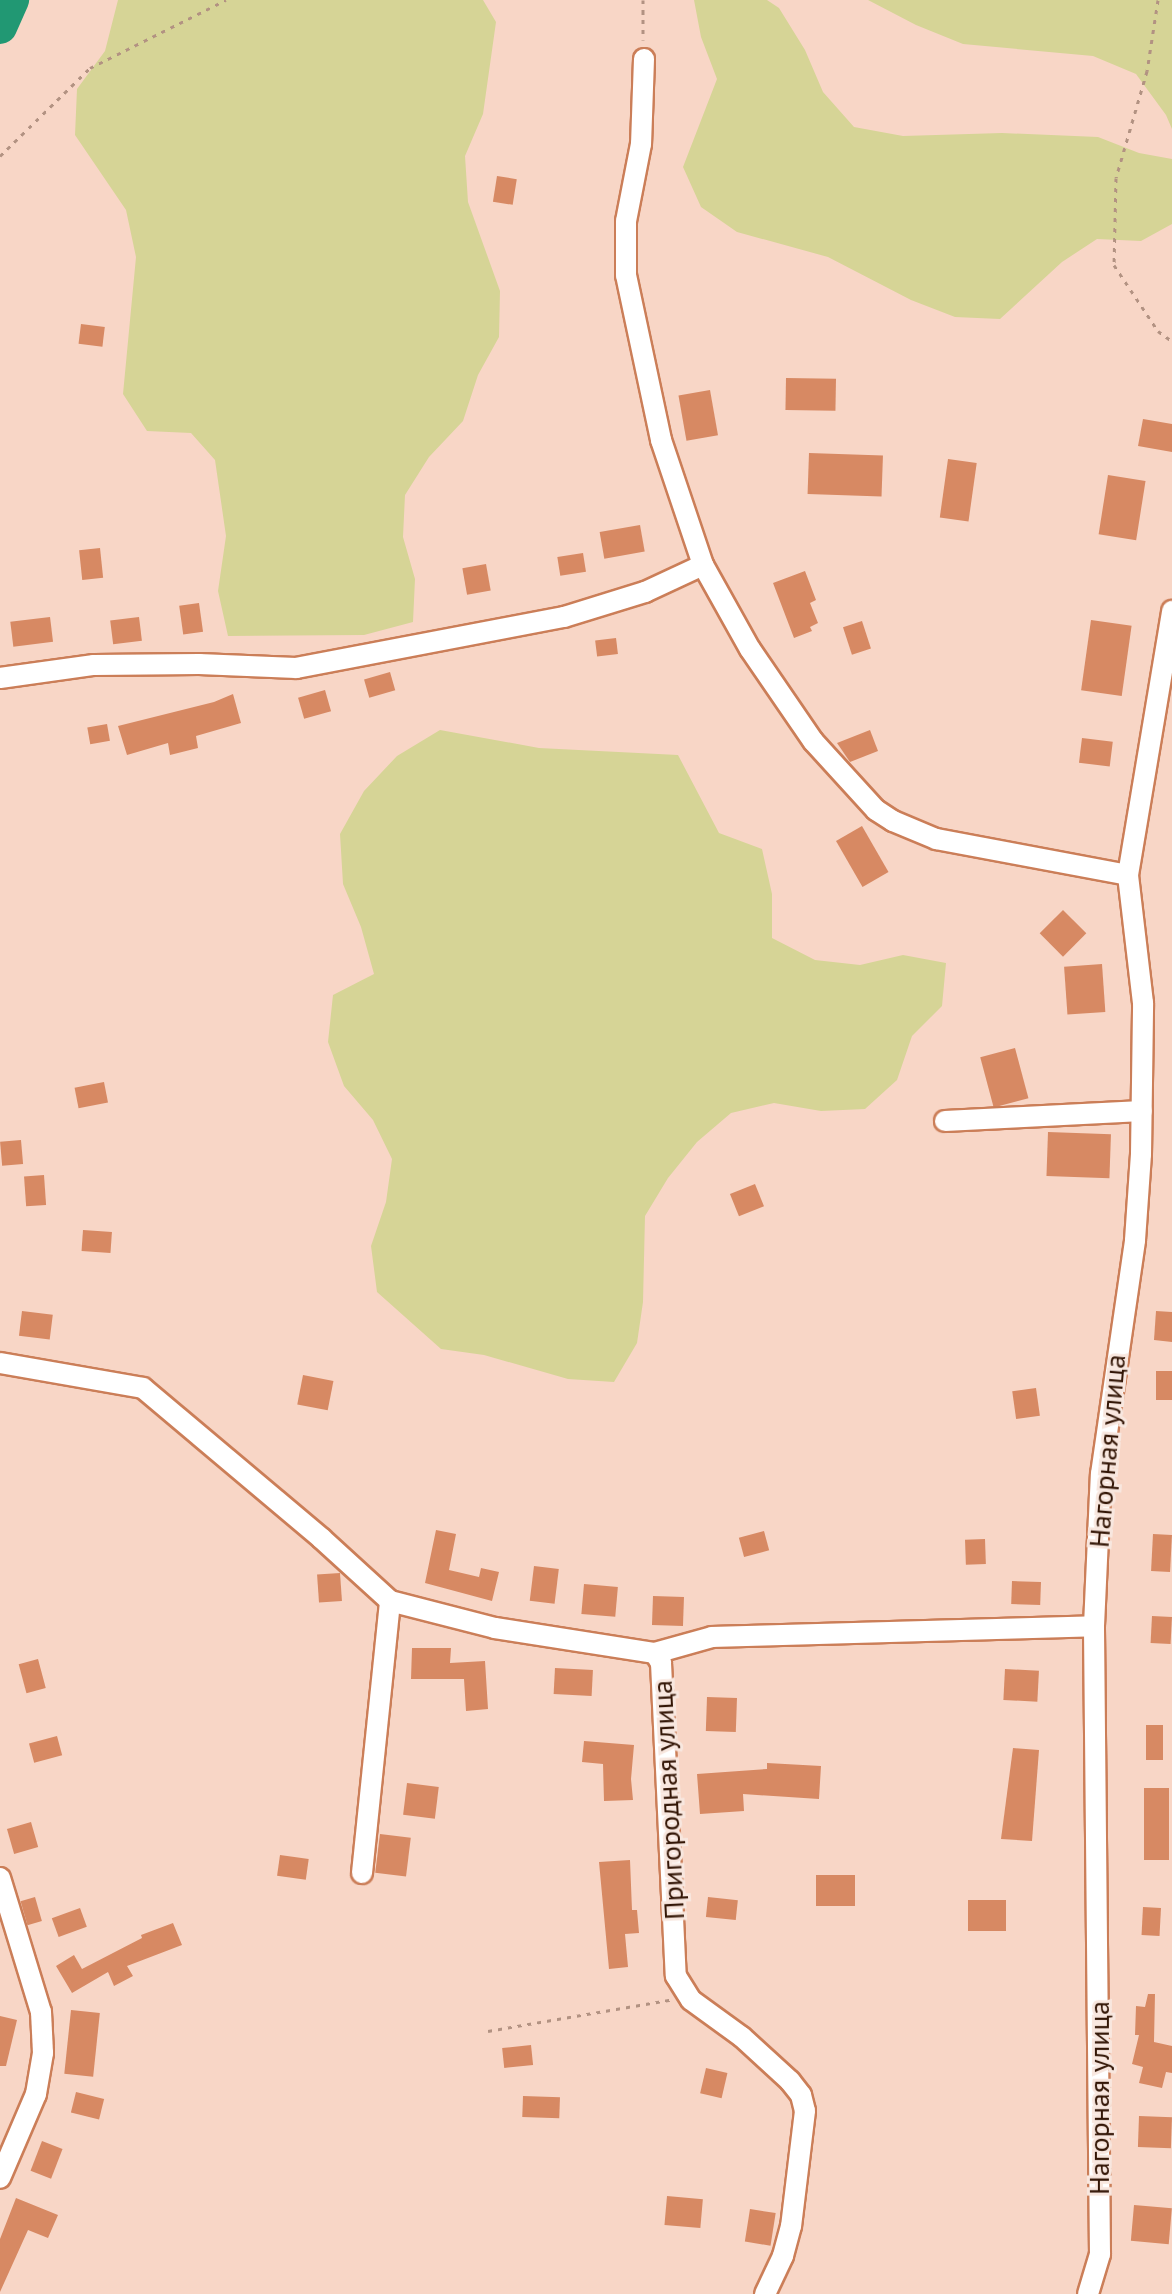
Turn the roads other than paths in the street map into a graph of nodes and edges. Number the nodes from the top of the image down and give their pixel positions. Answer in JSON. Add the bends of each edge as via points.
{"nodes":[{"id":1,"x":644,"y":59,"type":"road end"},
{"id":2,"x":703,"y":565,"type":"junction"},
{"id":3,"x":1172,"y":611,"type":"edge"},
{"id":4,"x":0,"y":678,"type":"edge"},
{"id":5,"x":1128,"y":875,"type":"junction"},
{"id":6,"x":1142,"y":1111,"type":"junction"},
{"id":7,"x":945,"y":1121,"type":"dead end"},
{"id":8,"x":0,"y":1363,"type":"edge"},
{"id":9,"x":390,"y":1601,"type":"junction"},
{"id":10,"x":1094,"y":1626,"type":"junction"},
{"id":11,"x":655,"y":1653,"type":"junction"},
{"id":12,"x":362,"y":1873,"type":"dead end"},
{"id":13,"x":0,"y":1878,"type":"edge"},
{"id":14,"x":0,"y":2178,"type":"edge"},
{"id":15,"x":765,"y":2294,"type":"edge"},
{"id":16,"x":1088,"y":2294,"type":"edge"}],
"edges":[{"from":1,"to":2,"type":"street","via":[[641,144],[626,221],[626,275],[661,440]]},
{"from":2,"to":4,"type":"street","via":[[645,592],[564,617],[296,668],[94,665]]},
{"from":2,"to":5,"type":"street","via":[[750,649],[813,741],[876,810],[936,839]]},
{"from":3,"to":5,"type":"street","name":"Нагорная улица"},
{"from":5,"to":6,"type":"street","name":"Нагорная улица","via":[[1143,1003]]},
{"from":6,"to":7,"type":"street"},
{"from":6,"to":10,"type":"street","name":"Нагорная улица","via":[[1135,1240],[1101,1474]]},
{"from":8,"to":9,"type":"street","name":"Пригородная улица","via":[[143,1388]]},
{"from":9,"to":11,"type":"street","name":"Пригородная улица","via":[[495,1628]]},
{"from":9,"to":12,"type":"street"},
{"from":10,"to":11,"type":"street","via":[[712,1637]]},
{"from":10,"to":16,"type":"street","name":"Нагорная улица","via":[[1100,2254]]},
{"from":11,"to":15,"type":"street","name":"Пригородная улица","via":[[661,1663],[676,1976],[689,1998],[790,2081],[805,2111],[791,2226]]},
{"from":13,"to":14,"type":"street","via":[[41,2012],[43,2053],[36,2094]]}]}
